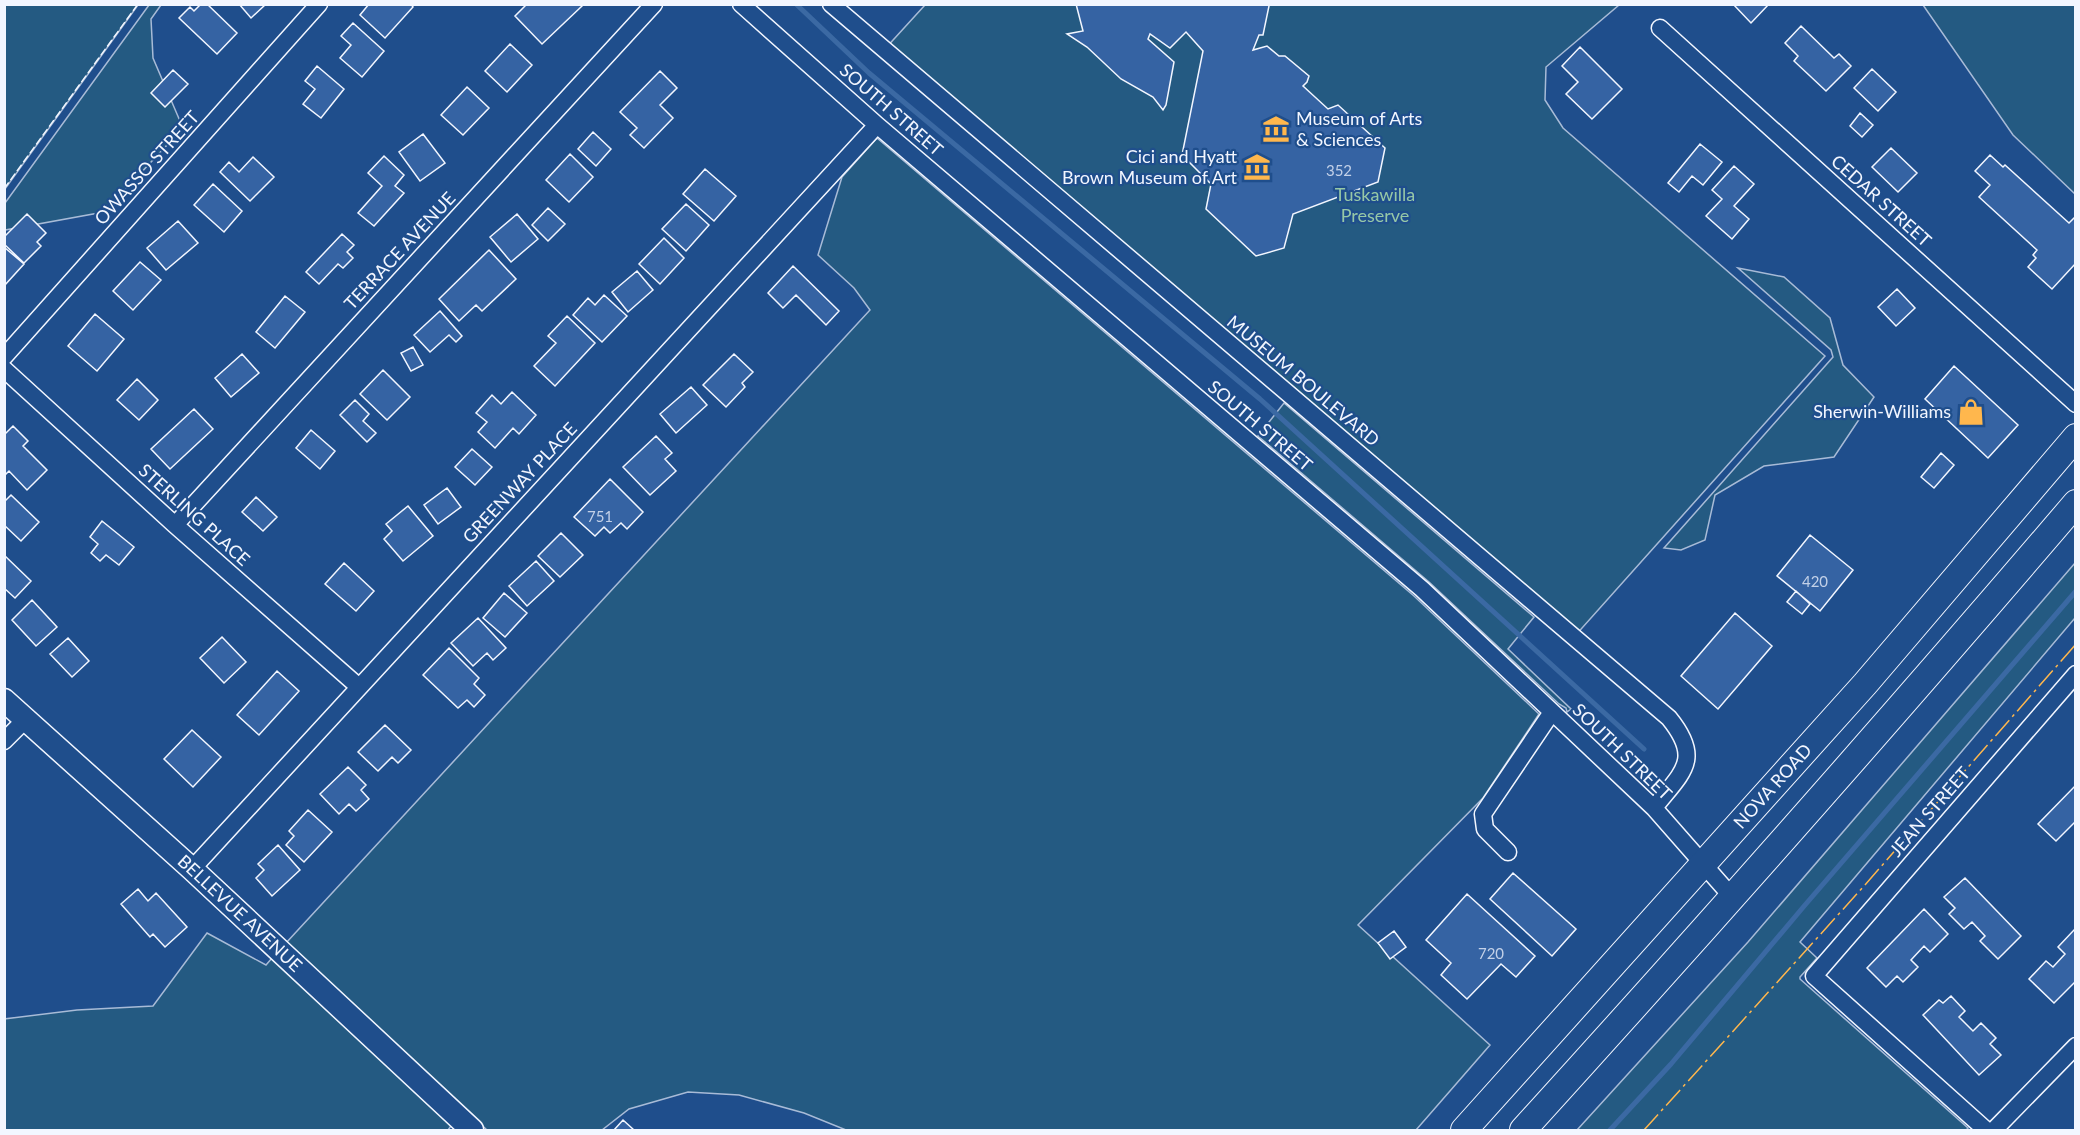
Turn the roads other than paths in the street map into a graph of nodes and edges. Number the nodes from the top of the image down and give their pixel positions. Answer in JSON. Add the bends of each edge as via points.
{"nodes":[{"id":1,"x":320,"y":4,"type":"edge"},
{"id":2,"x":654,"y":4,"type":"edge"},
{"id":3,"x":741,"y":4,"type":"edge"},
{"id":4,"x":831,"y":4,"type":"edge"},
{"id":5,"x":1660,"y":28,"type":"dead end"},
{"id":6,"x":877,"y":125,"type":"junction"},
{"id":7,"x":4,"y":357,"type":"edge"},
{"id":8,"x":4,"y":369,"type":"edge"},
{"id":9,"x":2076,"y":404,"type":"edge"},
{"id":10,"x":2076,"y":437,"type":"edge"},
{"id":11,"x":2076,"y":503,"type":"edge"},
{"id":12,"x":175,"y":525,"type":"junction"},
{"id":13,"x":2076,"y":675,"type":"edge"},
{"id":14,"x":358,"y":687,"type":"junction"},
{"id":15,"x":4,"y":700,"type":"edge"},
{"id":16,"x":1552,"y":712,"type":"junction"},
{"id":17,"x":25,"y":720,"type":"junction"},
{"id":18,"x":4,"y":741,"type":"edge"},
{"id":19,"x":1654,"y":808,"type":"junction"},
{"id":20,"x":1508,"y":852,"type":"dead end"},
{"id":21,"x":1704,"y":865,"type":"junction"},
{"id":22,"x":192,"y":868,"type":"junction"},
{"id":23,"x":1733,"y":898,"type":"junction"},
{"id":24,"x":2076,"y":1046,"type":"edge"},
{"id":25,"x":472,"y":1131,"type":"edge"},
{"id":26,"x":1464,"y":1131,"type":"edge"},
{"id":27,"x":1523,"y":1131,"type":"edge"},
{"id":28,"x":1986,"y":1131,"type":"edge"},
{"id":29,"x":1994,"y":1131,"type":"edge"}],
"edges":[{"from":1,"to":7,"type":"street","name":"OWASSO STREET"},
{"from":2,"to":12,"type":"street","name":"TERRACE AVENUE"},
{"from":3,"to":6,"type":"street","name":"SOUTH STREET"},
{"from":4,"to":19,"type":"street","name":"MUSEUM BOULEVARD","via":[[1669,718],[1688,749],[1683,771]]},
{"from":5,"to":9,"type":"street","name":"CEDAR STREET"},
{"from":6,"to":14,"type":"street","name":"GREENWAY PLACE"},
{"from":6,"to":16,"type":"street","name":"SOUTH STREET","via":[[1422,589]]},
{"from":8,"to":12,"type":"street","name":"STERLING PLACE"},
{"from":10,"to":21,"type":"main road","name":"NOVA ROAD","via":[[1866,684]]},
{"from":11,"to":23,"type":"main road"},
{"from":12,"to":14,"type":"street","name":"STERLING PLACE"},
{"from":13,"to":28,"type":"street","name":"JEAN STREET","via":[[1814,976]]},
{"from":14,"to":22,"type":"street","name":"GREENWAY PLACE"},
{"from":15,"to":17,"type":"street","name":"BELLEVUE AVENUE"},
{"from":16,"to":19,"type":"street","name":"SOUTH STREET"},
{"from":16,"to":20,"type":"street","via":[[1484,814],[1485,829]]},
{"from":17,"to":18,"type":"street"},
{"from":17,"to":22,"type":"street","name":"BELLEVUE AVENUE"},
{"from":19,"to":21,"type":"street","name":"SOUTH STREET"},
{"from":21,"to":23,"type":"street","name":"SOUTH STREET"},
{"from":21,"to":26,"type":"main road","name":"NOVA ROAD"},
{"from":22,"to":25,"type":"street","name":"BELLEVUE AVENUE"},
{"from":23,"to":27,"type":"main road"},
{"from":24,"to":29,"type":"street"}]}
